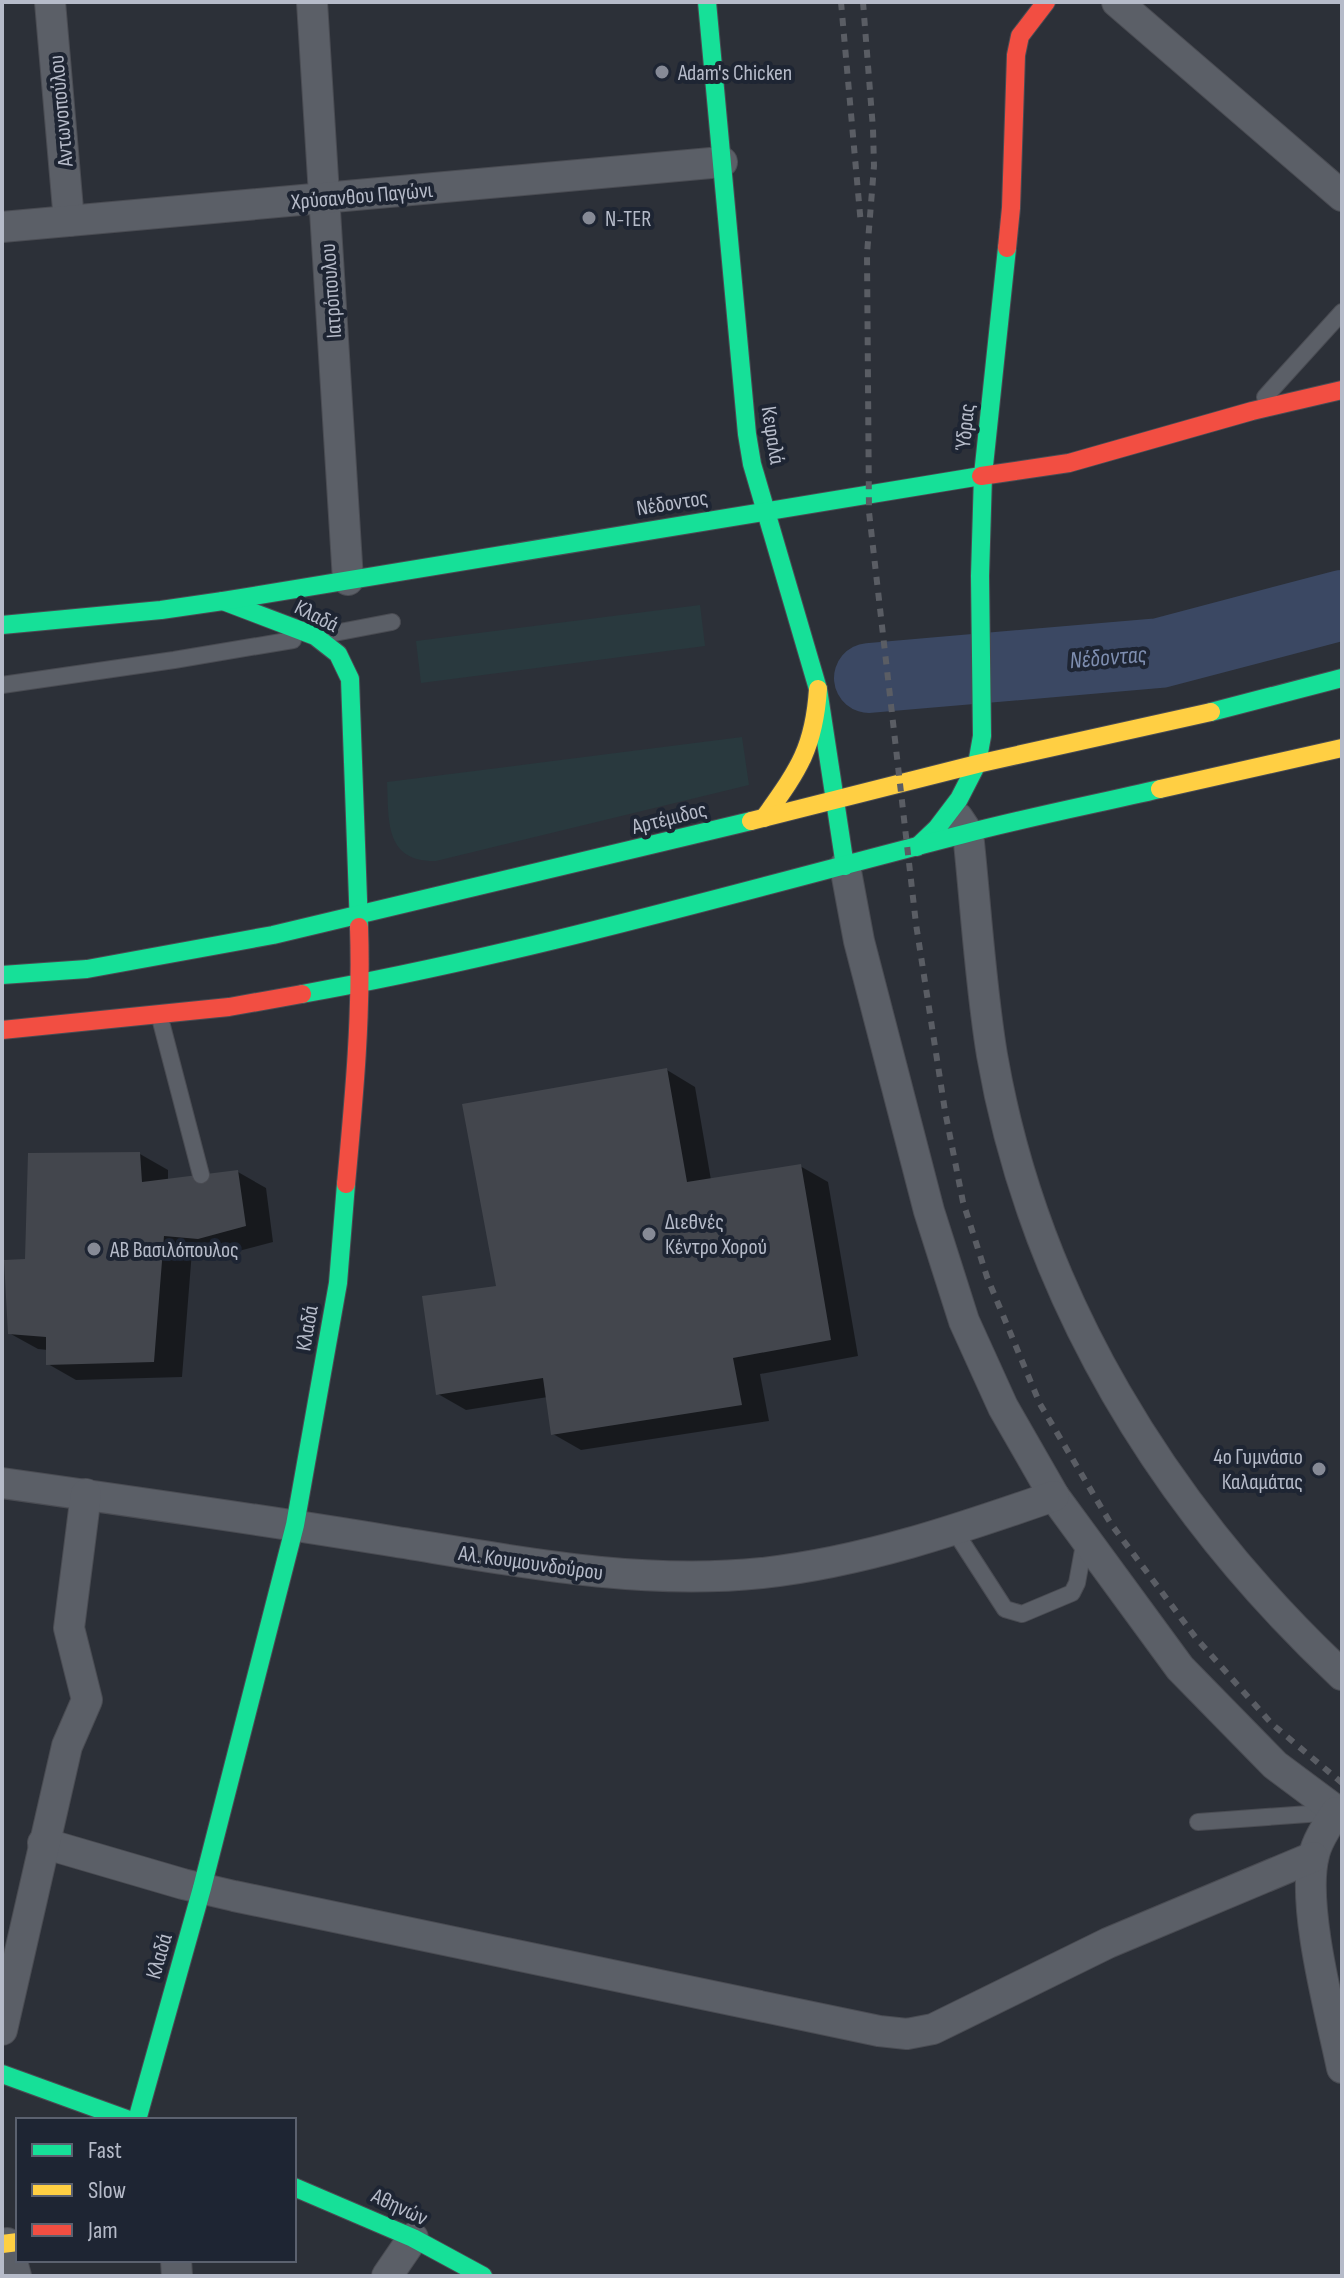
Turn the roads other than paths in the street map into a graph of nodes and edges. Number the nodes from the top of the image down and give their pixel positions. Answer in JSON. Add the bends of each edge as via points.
{"nodes":[{"id":1,"x":50,"y":2,"type":"edge"},
{"id":2,"x":312,"y":2,"type":"edge"},
{"id":3,"x":707,"y":2,"type":"edge"},
{"id":4,"x":1046,"y":2,"type":"edge"},
{"id":5,"x":1117,"y":2,"type":"edge"},
{"id":6,"x":722,"y":162,"type":"junction"},
{"id":7,"x":1342,"y":196,"type":"edge"},
{"id":8,"x":324,"y":198,"type":"junction"},
{"id":9,"x":69,"y":221,"type":"junction"},
{"id":10,"x":2,"y":227,"type":"edge"},
{"id":11,"x":1342,"y":312,"type":"edge"},
{"id":12,"x":1342,"y":390,"type":"edge"},
{"id":13,"x":1252,"y":411,"type":"junction"},
{"id":14,"x":983,"y":475,"type":"junction"},
{"id":15,"x":766,"y":510,"type":"junction"},
{"id":16,"x":348,"y":580,"type":"junction"},
{"id":17,"x":223,"y":601,"type":"junction"},
{"id":18,"x":392,"y":622,"type":"dead end"},
{"id":19,"x":2,"y":625,"type":"edge"},
{"id":20,"x":315,"y":636,"type":"junction"},
{"id":21,"x":1342,"y":678,"type":"edge"},
{"id":22,"x":2,"y":685,"type":"edge"},
{"id":23,"x":818,"y":689,"type":"junction"},
{"id":24,"x":1342,"y":748,"type":"edge"},
{"id":25,"x":977,"y":764,"type":"junction"},
{"id":26,"x":911,"y":782,"type":"junction"},
{"id":27,"x":836,"y":801,"type":"junction"},
{"id":28,"x":764,"y":818,"type":"junction"},
{"id":29,"x":959,"y":822,"type":"junction"},
{"id":30,"x":917,"y":847,"type":"junction"},
{"id":31,"x":845,"y":866,"type":"junction"},
{"id":32,"x":360,"y":913,"type":"junction"},
{"id":33,"x":2,"y":975,"type":"edge"},
{"id":34,"x":361,"y":984,"type":"junction"},
{"id":35,"x":160,"y":1016,"type":"junction"},
{"id":36,"x":2,"y":1030,"type":"edge"},
{"id":37,"x":201,"y":1175,"type":"dead end"},
{"id":38,"x":2,"y":1483,"type":"edge"},
{"id":39,"x":86,"y":1494,"type":"junction"},
{"id":40,"x":1054,"y":1496,"type":"junction"},
{"id":41,"x":295,"y":1525,"type":"junction"},
{"id":42,"x":954,"y":1530,"type":"junction"},
{"id":43,"x":1085,"y":1538,"type":"junction"},
{"id":44,"x":1342,"y":1675,"type":"edge"},
{"id":45,"x":1339,"y":1813,"type":"edge"},
{"id":46,"x":1198,"y":1822,"type":"dead end"},
{"id":47,"x":43,"y":1843,"type":"junction"},
{"id":48,"x":1313,"y":1857,"type":"junction"},
{"id":49,"x":202,"y":1888,"type":"junction"},
{"id":50,"x":2,"y":2030,"type":"edge"},
{"id":51,"x":1342,"y":2068,"type":"edge"},
{"id":52,"x":2,"y":2074,"type":"edge"},
{"id":53,"x":123,"y":2118,"type":"edge"},
{"id":54,"x":138,"y":2118,"type":"edge"},
{"id":55,"x":296,"y":2188,"type":"edge"},
{"id":56,"x":329,"y":2202,"type":"junction"},
{"id":57,"x":296,"y":2205,"type":"edge"},
{"id":58,"x":413,"y":2238,"type":"junction"},
{"id":59,"x":9,"y":2243,"type":"edge"},
{"id":60,"x":16,"y":2276,"type":"edge"},
{"id":61,"x":387,"y":2276,"type":"edge"},
{"id":62,"x":483,"y":2276,"type":"edge"}],
"edges":[{"from":1,"to":9,"type":"street","name":"Αντωνοπούλου"},
{"from":2,"to":8,"type":"street","name":"Ιατρόπουλου"},
{"from":3,"to":6,"type":"main road","name":"Κεφαλά"},
{"from":4,"to":14,"type":"main road","name":"Ύδρας","via":[[1020,36],[1016,55],[1011,208]]},
{"from":5,"to":7,"type":"street"},
{"from":6,"to":8,"type":"street","name":"Χρύσανθου Παγώνι"},
{"from":6,"to":15,"type":"main road","name":"Κεφαλά","via":[[747,434]]},
{"from":8,"to":9,"type":"street","name":"Χρύσανθου Παγώνι"},
{"from":8,"to":16,"type":"street","name":"Ιατρόπουλου"},
{"from":9,"to":10,"type":"street","name":"Χρύσανθου Παγώνι"},
{"from":11,"to":13,"type":"lane"},
{"from":12,"to":13,"type":"main road","name":"Νέδοντος"},
{"from":13,"to":14,"type":"main road","name":"Νέδοντος","via":[[1069,463]]},
{"from":14,"to":15,"type":"main road","name":"Νέδοντος"},
{"from":14,"to":25,"type":"main road","name":"Ύδρας","via":[[982,736]]},
{"from":15,"to":16,"type":"main road","name":"Νέδοντος"},
{"from":15,"to":23,"type":"main road","name":"Κεφαλά"},
{"from":16,"to":17,"type":"main road","name":"Νέδοντος"},
{"from":17,"to":19,"type":"main road","name":"Νέδοντος"},
{"from":17,"to":20,"type":"main road","name":"Κλαδά"},
{"from":18,"to":20,"type":"lane"},
{"from":20,"to":22,"type":"lane"},
{"from":20,"to":32,"type":"main road","name":"Κλαδά","via":[[338,654],[350,679]]},
{"from":21,"to":25,"type":"main road","name":"Αρτέμιδος"},
{"from":23,"to":27,"type":"main road","name":"Κεφαλά"},
{"from":23,"to":28,"type":"main road","via":[[808,748]]},
{"from":24,"to":29,"type":"main road"},
{"from":25,"to":26,"type":"main road","name":"Αρτέμιδος"},
{"from":25,"to":29,"type":"main road","name":"Ύδρας"},
{"from":26,"to":27,"type":"main road","name":"Αρτέμιδος"},
{"from":26,"to":29,"type":"street"},
{"from":27,"to":28,"type":"main road","name":"Αρτέμιδος"},
{"from":27,"to":31,"type":"main road","name":"Κεφαλά"},
{"from":28,"to":32,"type":"main road","name":"Αρτέμιδος"},
{"from":29,"to":30,"type":"main road"},
{"from":29,"to":30,"type":"main road","name":"Ύδρας"},
{"from":29,"to":44,"type":"street","via":[[992,1055],[1012,1142],[1044,1246],[1078,1325],[1136,1430],[1227,1554]]},
{"from":30,"to":31,"type":"main road"},
{"from":31,"to":34,"type":"main road"},
{"from":31,"to":40,"type":"street","via":[[859,941],[929,1211],[964,1321],[1003,1407]]},
{"from":32,"to":33,"type":"main road","name":"Αρτέμιδος","via":[[189,952],[87,969]]},
{"from":32,"to":34,"type":"main road","name":"Κλαδά"},
{"from":34,"to":35,"type":"main road"},
{"from":34,"to":41,"type":"main road","name":"Κλαδά","via":[[338,1283]]},
{"from":35,"to":36,"type":"main road"},
{"from":35,"to":37,"type":"lane"},
{"from":38,"to":39,"type":"street","name":"Αλ. Κουμουνδούρου"},
{"from":39,"to":41,"type":"street","name":"Αλ. Κουμουνδούρου"},
{"from":39,"to":47,"type":"street","via":[[69,1628],[87,1700],[67,1746]]},
{"from":40,"to":42,"type":"street","name":"Αλ. Κουμουνδούρου"},
{"from":40,"to":43,"type":"street"},
{"from":41,"to":42,"type":"street","name":"Αλ. Κουμουνδούρου","via":[[587,1572],[688,1577],[804,1567]]},
{"from":41,"to":49,"type":"main road","name":"Κλαδά"},
{"from":42,"to":43,"type":"lane","via":[[1005,1609],[1022,1614],[1072,1593]]},
{"from":43,"to":45,"type":"street","via":[[1180,1668],[1275,1765]]},
{"from":45,"to":46,"type":"lane"},
{"from":45,"to":48,"type":"street"},
{"from":47,"to":49,"type":"street"},
{"from":47,"to":50,"type":"street"},
{"from":48,"to":49,"type":"street","via":[[1108,1943],[933,2029],[907,2034]]},
{"from":48,"to":51,"type":"street","via":[[1312,1908]]},
{"from":49,"to":54,"type":"main road","name":"Κλαδά"},
{"from":52,"to":53,"type":"main road"},
{"from":55,"to":56,"type":"main road","name":"Αθηνών"},
{"from":56,"to":57,"type":"main road"},
{"from":56,"to":58,"type":"main road","name":"Αθηνών"},
{"from":58,"to":61,"type":"street"},
{"from":58,"to":62,"type":"main road","name":"Αθηνών"},
{"from":59,"to":60,"type":"street"}]}
